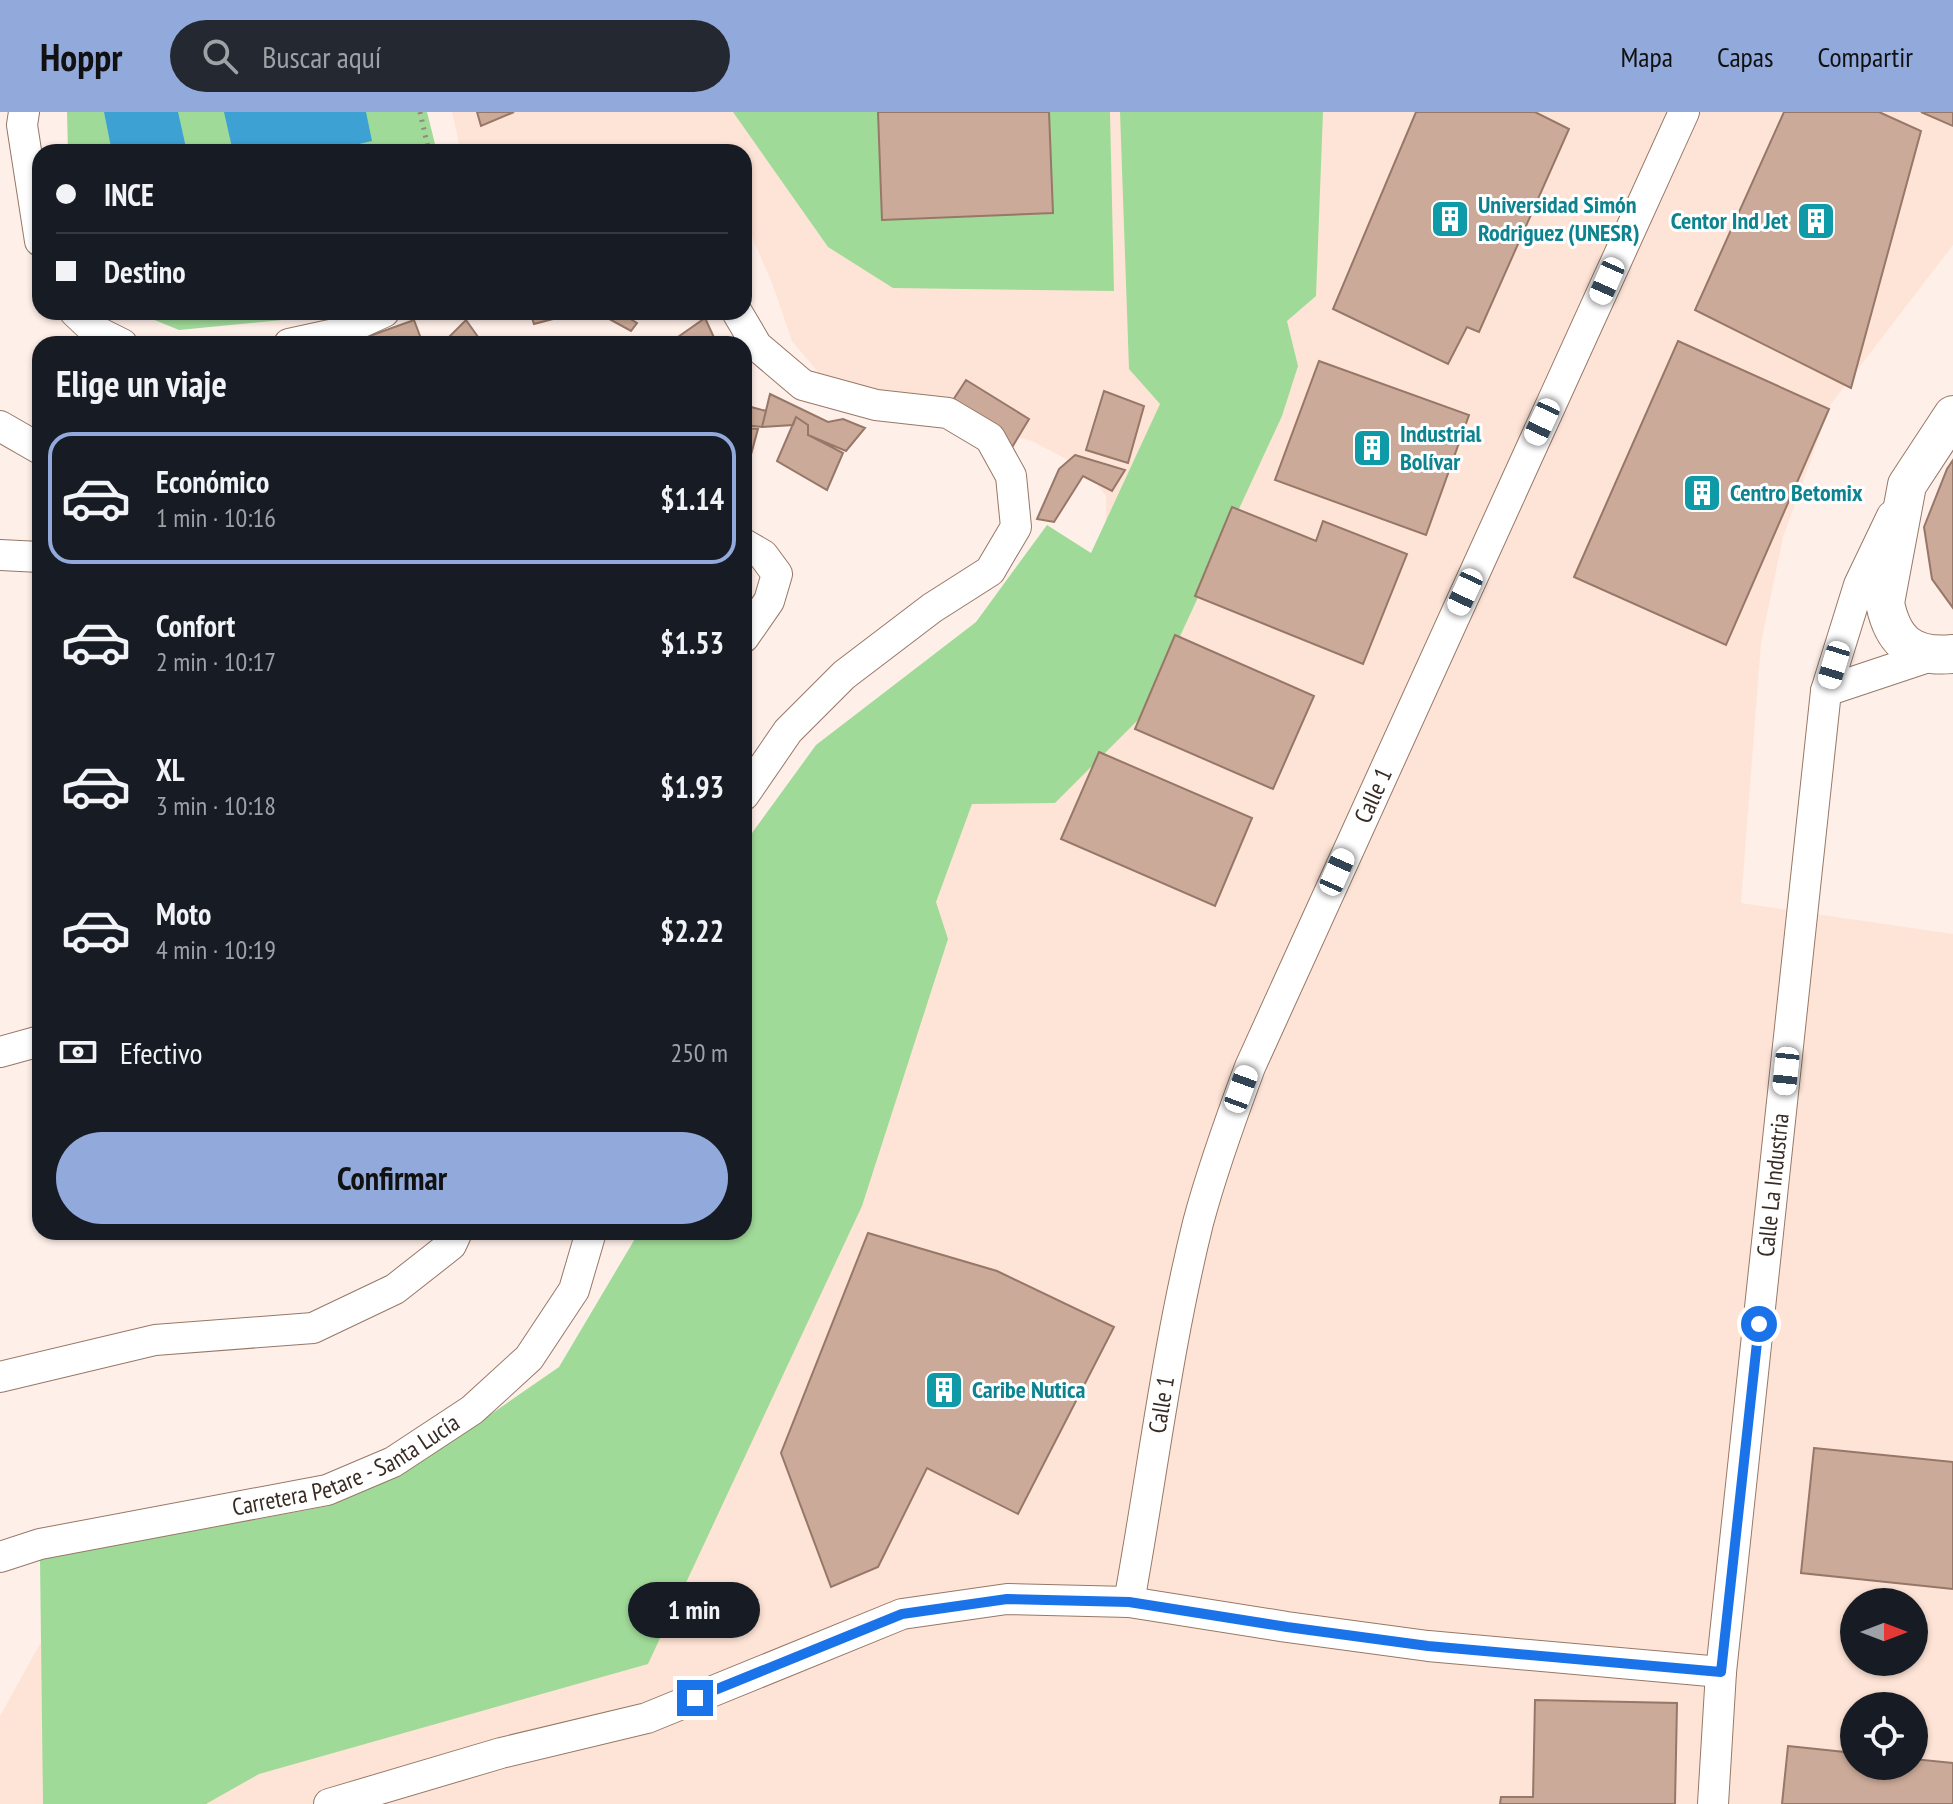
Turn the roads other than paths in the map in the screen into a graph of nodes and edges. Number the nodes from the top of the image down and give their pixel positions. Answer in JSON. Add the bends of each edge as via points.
{"nodes":[{"id":1,"x":24,"y":112,"type":"edge"},
{"id":2,"x":1684,"y":112,"type":"edge"},
{"id":3,"x":32,"y":189,"type":"edge"},
{"id":4,"x":83,"y":320,"type":"edge"},
{"id":5,"x":366,"y":320,"type":"edge"},
{"id":6,"x":106,"y":336,"type":"edge"},
{"id":7,"x":326,"y":336,"type":"edge"},
{"id":8,"x":752,"y":338,"type":"edge"},
{"id":9,"x":1953,"y":415,"type":"edge"},
{"id":10,"x":0,"y":426,"type":"edge"},
{"id":11,"x":32,"y":444,"type":"edge"},
{"id":12,"x":1907,"y":485,"type":"junction"},
{"id":13,"x":752,"y":549,"type":"edge"},
{"id":14,"x":0,"y":555,"type":"edge"},
{"id":15,"x":32,"y":557,"type":"edge"},
{"id":16,"x":752,"y":625,"type":"edge"},
{"id":17,"x":1942,"y":655,"type":"edge"},
{"id":18,"x":1826,"y":691,"type":"junction"},
{"id":19,"x":752,"y":783,"type":"edge"},
{"id":20,"x":32,"y":1043,"type":"edge"},
{"id":21,"x":0,"y":1052,"type":"edge"},
{"id":22,"x":453,"y":1240,"type":"edge"},
{"id":23,"x":589,"y":1240,"type":"edge"},
{"id":24,"x":0,"y":1377,"type":"edge"},
{"id":25,"x":0,"y":1557,"type":"edge"},
{"id":26,"x":1129,"y":1602,"type":"junction"},
{"id":27,"x":1721,"y":1672,"type":"junction"},
{"id":28,"x":329,"y":1804,"type":"edge"},
{"id":29,"x":1713,"y":1804,"type":"edge"}],
"edges":[{"from":1,"to":3,"type":"street"},
{"from":2,"to":26,"type":"street","name":"Calle 1","via":[[1250,1067],[1198,1223],[1169,1359]]},
{"from":4,"to":6,"type":"street"},
{"from":5,"to":7,"type":"street"},
{"from":8,"to":19,"type":"street","via":[[803,385],[876,405],[948,413],[990,438],[1011,476],[1016,527],[990,571],[932,608],[810,708]]},
{"from":9,"to":12,"type":"street","name":"Calle La Industria"},
{"from":10,"to":11,"type":"street"},
{"from":12,"to":17,"type":"street","name":"Calle La Industria","via":[[1885,603],[1889,621],[1910,648]]},
{"from":12,"to":18,"type":"street","name":"Calle La Industria","via":[[1859,585]]},
{"from":13,"to":16,"type":"street","via":[[777,574],[769,601]]},
{"from":14,"to":15,"type":"street"},
{"from":17,"to":18,"type":"street"},
{"from":18,"to":27,"type":"street","name":"Calle La Industria"},
{"from":20,"to":21,"type":"street"},
{"from":22,"to":24,"type":"street","via":[[395,1289],[313,1328],[155,1340]]},
{"from":23,"to":25,"type":"street","name":"Carretera Petare - Santa Lucía","via":[[574,1290],[529,1358],[472,1410],[393,1462],[327,1490],[40,1544]]},
{"from":26,"to":27,"type":"street","via":[[1428,1646]]},
{"from":26,"to":28,"type":"street","via":[[1007,1599],[902,1614],[647,1718],[501,1753]]},
{"from":27,"to":29,"type":"street","name":"Calle La Industria"}]}
